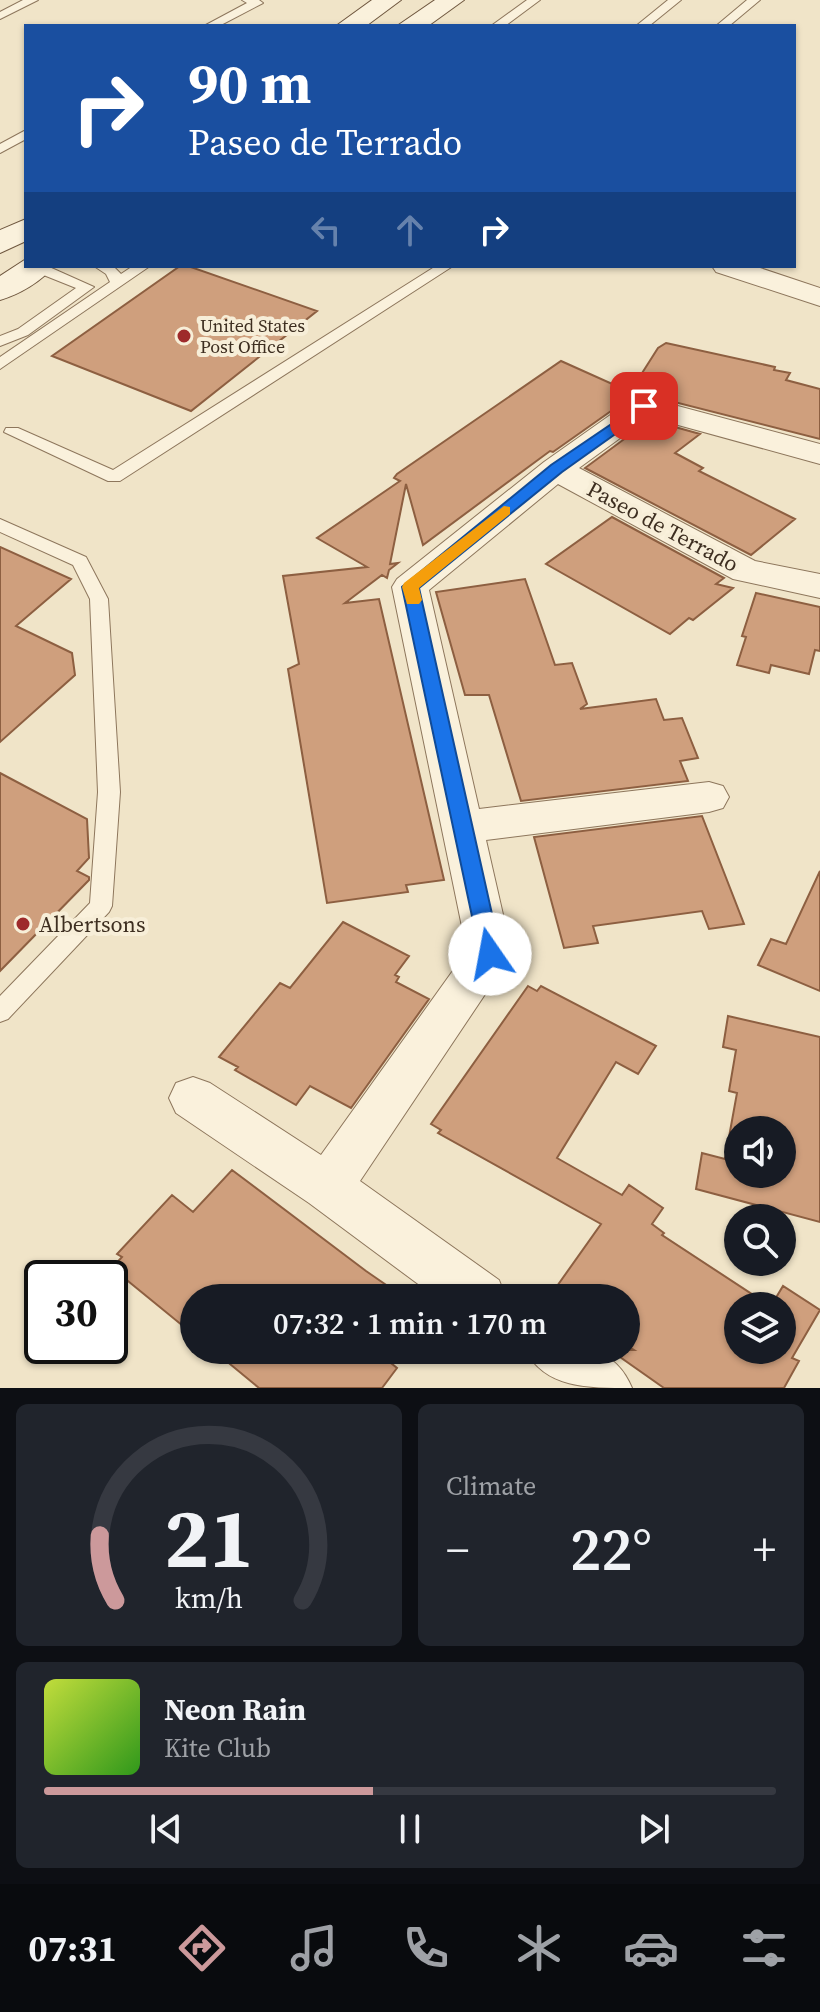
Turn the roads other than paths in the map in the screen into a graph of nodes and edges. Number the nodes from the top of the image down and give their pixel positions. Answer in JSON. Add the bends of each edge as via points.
{"nodes":[{"id":1,"x":32,"y":0,"type":"edge"},
{"id":2,"x":248,"y":0,"type":"edge"},
{"id":3,"x":389,"y":0,"type":"edge"},
{"id":4,"x":452,"y":0,"type":"edge"},
{"id":5,"x":534,"y":0,"type":"edge"},
{"id":6,"x":675,"y":0,"type":"edge"},
{"id":7,"x":754,"y":0,"type":"edge"},
{"id":8,"x":0,"y":16,"type":"edge"},
{"id":9,"x":214,"y":24,"type":"edge"},
{"id":10,"x":352,"y":24,"type":"edge"},
{"id":11,"x":413,"y":24,"type":"edge"},
{"id":12,"x":500,"y":24,"type":"edge"},
{"id":13,"x":645,"y":24,"type":"edge"},
{"id":14,"x":724,"y":24,"type":"edge"},
{"id":15,"x":24,"y":135,"type":"edge"},
{"id":16,"x":0,"y":149,"type":"edge"},
{"id":17,"x":24,"y":229,"type":"edge"},
{"id":18,"x":0,"y":244,"type":"edge"},
{"id":19,"x":33,"y":268,"type":"edge"},
{"id":20,"x":41,"y":268,"type":"edge"},
{"id":21,"x":105,"y":268,"type":"edge"},
{"id":22,"x":140,"y":268,"type":"edge"},
{"id":23,"x":443,"y":268,"type":"edge"},
{"id":24,"x":732,"y":268,"type":"edge"},
{"id":25,"x":118,"y":283,"type":"junction"},
{"id":26,"x":0,"y":290,"type":"edge"},
{"id":27,"x":820,"y":297,"type":"edge"},
{"id":28,"x":0,"y":341,"type":"edge"},
{"id":29,"x":0,"y":364,"type":"edge"},
{"id":30,"x":12,"y":432,"type":"dead end"},
{"id":31,"x":820,"y":454,"type":"edge"},
{"id":32,"x":556,"y":469,"type":"junction"},
{"id":33,"x":0,"y":525,"type":"edge"},
{"id":34,"x":820,"y":586,"type":"edge"},
{"id":35,"x":709,"y":797,"type":"dead end"},
{"id":36,"x":463,"y":827,"type":"junction"},
{"id":37,"x":0,"y":1012,"type":"edge"},
{"id":38,"x":193,"y":1098,"type":"dead end"},
{"id":39,"x":327,"y":1187,"type":"junction"},
{"id":40,"x":461,"y":1284,"type":"edge"},
{"id":41,"x":572,"y":1364,"type":"edge"},
{"id":42,"x":605,"y":1388,"type":"edge"}],
"edges":[{"from":1,"to":8,"type":"lane"},
{"from":2,"to":9,"type":"lane","via":[[257,3]]},
{"from":3,"to":10,"type":"main road"},
{"from":4,"to":11,"type":"main road"},
{"from":5,"to":12,"type":"lane"},
{"from":6,"to":13,"type":"lane"},
{"from":7,"to":14,"type":"lane"},
{"from":15,"to":16,"type":"lane"},
{"from":17,"to":18,"type":"main road"},
{"from":19,"to":26,"type":"main road"},
{"from":20,"to":28,"type":"lane","via":[[87,287],[23,332]]},
{"from":21,"to":25,"type":"lane"},
{"from":22,"to":25,"type":"lane"},
{"from":23,"to":30,"type":"lane","via":[[114,477]]},
{"from":24,"to":27,"type":"street"},
{"from":25,"to":29,"type":"lane"},
{"from":31,"to":32,"type":"street","name":"Paseo de Terrado","via":[[644,406]]},
{"from":32,"to":34,"type":"street","name":"Paseo de Terrado","via":[[745,571]]},
{"from":32,"to":36,"type":"street","name":"Paseo de Terrado","via":[[410,587]]},
{"from":33,"to":37,"type":"lane","via":[[80,561],[99,599],[109,792],[101,906]]},
{"from":35,"to":36,"type":"street"},
{"from":36,"to":39,"type":"street","name":"Paseo de Terrado","via":[[490,954]]},
{"from":38,"to":39,"type":"street"},
{"from":39,"to":40,"type":"street"},
{"from":41,"to":42,"type":"street"}]}
